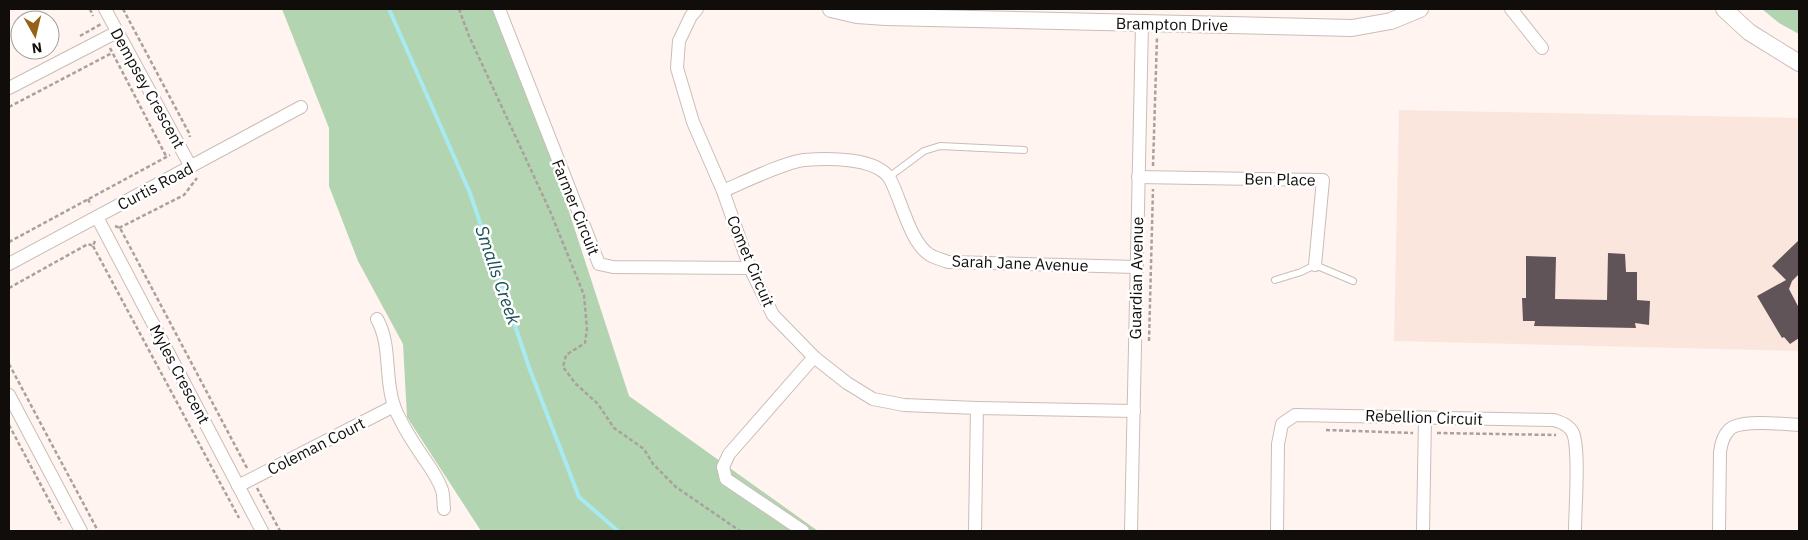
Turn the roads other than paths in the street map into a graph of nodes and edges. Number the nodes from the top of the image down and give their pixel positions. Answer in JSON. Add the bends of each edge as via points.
{"nodes":[{"id":1,"x":105,"y":9,"type":"edge"},
{"id":2,"x":499,"y":9,"type":"edge"},
{"id":3,"x":697,"y":9,"type":"edge"},
{"id":4,"x":831,"y":9,"type":"edge"},
{"id":5,"x":1420,"y":9,"type":"edge"},
{"id":6,"x":1511,"y":9,"type":"edge"},
{"id":7,"x":1724,"y":9,"type":"edge"},
{"id":8,"x":940,"y":13,"type":"edge"},
{"id":9,"x":1150,"y":24,"type":"junction"},
{"id":10,"x":117,"y":32,"type":"junction"},
{"id":11,"x":1542,"y":48,"type":"dead end"},
{"id":12,"x":1799,"y":63,"type":"edge"},
{"id":13,"x":9,"y":88,"type":"edge"},
{"id":14,"x":301,"y":107,"type":"dead end"},
{"id":15,"x":1024,"y":150,"type":"dead end"},
{"id":16,"x":193,"y":166,"type":"junction"},
{"id":17,"x":889,"y":177,"type":"junction"},
{"id":18,"x":1138,"y":177,"type":"junction"},
{"id":19,"x":723,"y":192,"type":"junction"},
{"id":20,"x":97,"y":217,"type":"junction"},
{"id":21,"x":9,"y":264,"type":"edge"},
{"id":22,"x":1315,"y":265,"type":"junction"},
{"id":23,"x":1136,"y":267,"type":"junction"},
{"id":24,"x":750,"y":268,"type":"junction"},
{"id":25,"x":1275,"y":280,"type":"dead end"},
{"id":26,"x":1353,"y":282,"type":"dead end"},
{"id":27,"x":377,"y":320,"type":"dead end"},
{"id":28,"x":814,"y":357,"type":"junction"},
{"id":29,"x":9,"y":395,"type":"edge"},
{"id":30,"x":394,"y":406,"type":"junction"},
{"id":31,"x":977,"y":408,"type":"junction"},
{"id":32,"x":1134,"y":411,"type":"junction"},
{"id":33,"x":1425,"y":418,"type":"junction"},
{"id":34,"x":1799,"y":425,"type":"edge"},
{"id":35,"x":238,"y":486,"type":"junction"},
{"id":36,"x":444,"y":509,"type":"dead end"},
{"id":37,"x":974,"y":530,"type":"edge"},
{"id":38,"x":81,"y":531,"type":"edge"},
{"id":39,"x":262,"y":531,"type":"edge"},
{"id":40,"x":803,"y":531,"type":"edge"},
{"id":41,"x":1131,"y":531,"type":"edge"},
{"id":42,"x":1278,"y":531,"type":"edge"},
{"id":43,"x":1423,"y":531,"type":"edge"},
{"id":44,"x":1575,"y":531,"type":"edge"},
{"id":45,"x":1718,"y":531,"type":"edge"}],
"edges":[{"from":1,"to":10,"type":"street","name":"Dempsey Crescent"},
{"from":2,"to":24,"type":"street","name":"Farmer Circuit","via":[[598,264]]},
{"from":3,"to":19,"type":"street","name":"Comet Circuit","via":[[679,41],[677,68],[693,122]]},
{"from":4,"to":8,"type":"street","name":"Brampton Drive","via":[[857,15]]},
{"from":5,"to":9,"type":"street","name":"Brampton Drive","via":[[1391,21],[1352,28]]},
{"from":6,"to":11,"type":"street"},
{"from":7,"to":12,"type":"street","via":[[1749,32]]},
{"from":8,"to":9,"type":"street","name":"Brampton Drive"},
{"from":9,"to":18,"type":"street","name":"Guardian Avenue"},
{"from":10,"to":13,"type":"street"},
{"from":10,"to":16,"type":"street","name":"Dempsey Crescent"},
{"from":14,"to":16,"type":"street","name":"Curtis Road"},
{"from":15,"to":17,"type":"lane","via":[[940,146],[924,151]]},
{"from":16,"to":20,"type":"street","name":"Curtis Road"},
{"from":17,"to":19,"type":"street","via":[[874,165],[854,161],[803,160]]},
{"from":17,"to":23,"type":"street","name":"Sarah Jane Avenue","via":[[916,238],[930,255],[948,262]]},
{"from":18,"to":22,"type":"street","name":"Ben Place","via":[[1323,180]]},
{"from":18,"to":23,"type":"street","name":"Guardian Avenue"},
{"from":19,"to":24,"type":"street","name":"Comet Circuit"},
{"from":20,"to":21,"type":"street","name":"Curtis Road"},
{"from":20,"to":35,"type":"street","name":"Myles Crescent"},
{"from":22,"to":25,"type":"lane"},
{"from":22,"to":26,"type":"lane"},
{"from":23,"to":32,"type":"street","name":"Guardian Avenue"},
{"from":24,"to":28,"type":"street","name":"Comet Circuit","via":[[773,315]]},
{"from":27,"to":30,"type":"street","via":[[385,342]]},
{"from":28,"to":31,"type":"street","name":"Comet Circuit","via":[[847,383],[873,398],[904,405]]},
{"from":28,"to":40,"type":"street","via":[[729,454],[723,467],[726,479]]},
{"from":29,"to":38,"type":"street"},
{"from":30,"to":35,"type":"street","name":"Coleman Court"},
{"from":30,"to":36,"type":"street","via":[[442,491]]},
{"from":31,"to":32,"type":"street","name":"Comet Circuit"},
{"from":31,"to":37,"type":"street"},
{"from":32,"to":41,"type":"street","name":"Guardian Avenue"},
{"from":33,"to":42,"type":"street","name":"Rebellion Circuit","via":[[1295,415],[1282,424],[1278,444]]},
{"from":33,"to":43,"type":"street","via":[[1418,433]]},
{"from":33,"to":44,"type":"street","name":"Rebellion Circuit","via":[[1554,420],[1567,425],[1573,434],[1576,453]]},
{"from":34,"to":45,"type":"street","via":[[1743,424],[1730,429],[1722,440],[1720,452]]},
{"from":35,"to":39,"type":"street","name":"Myles Crescent"}]}
